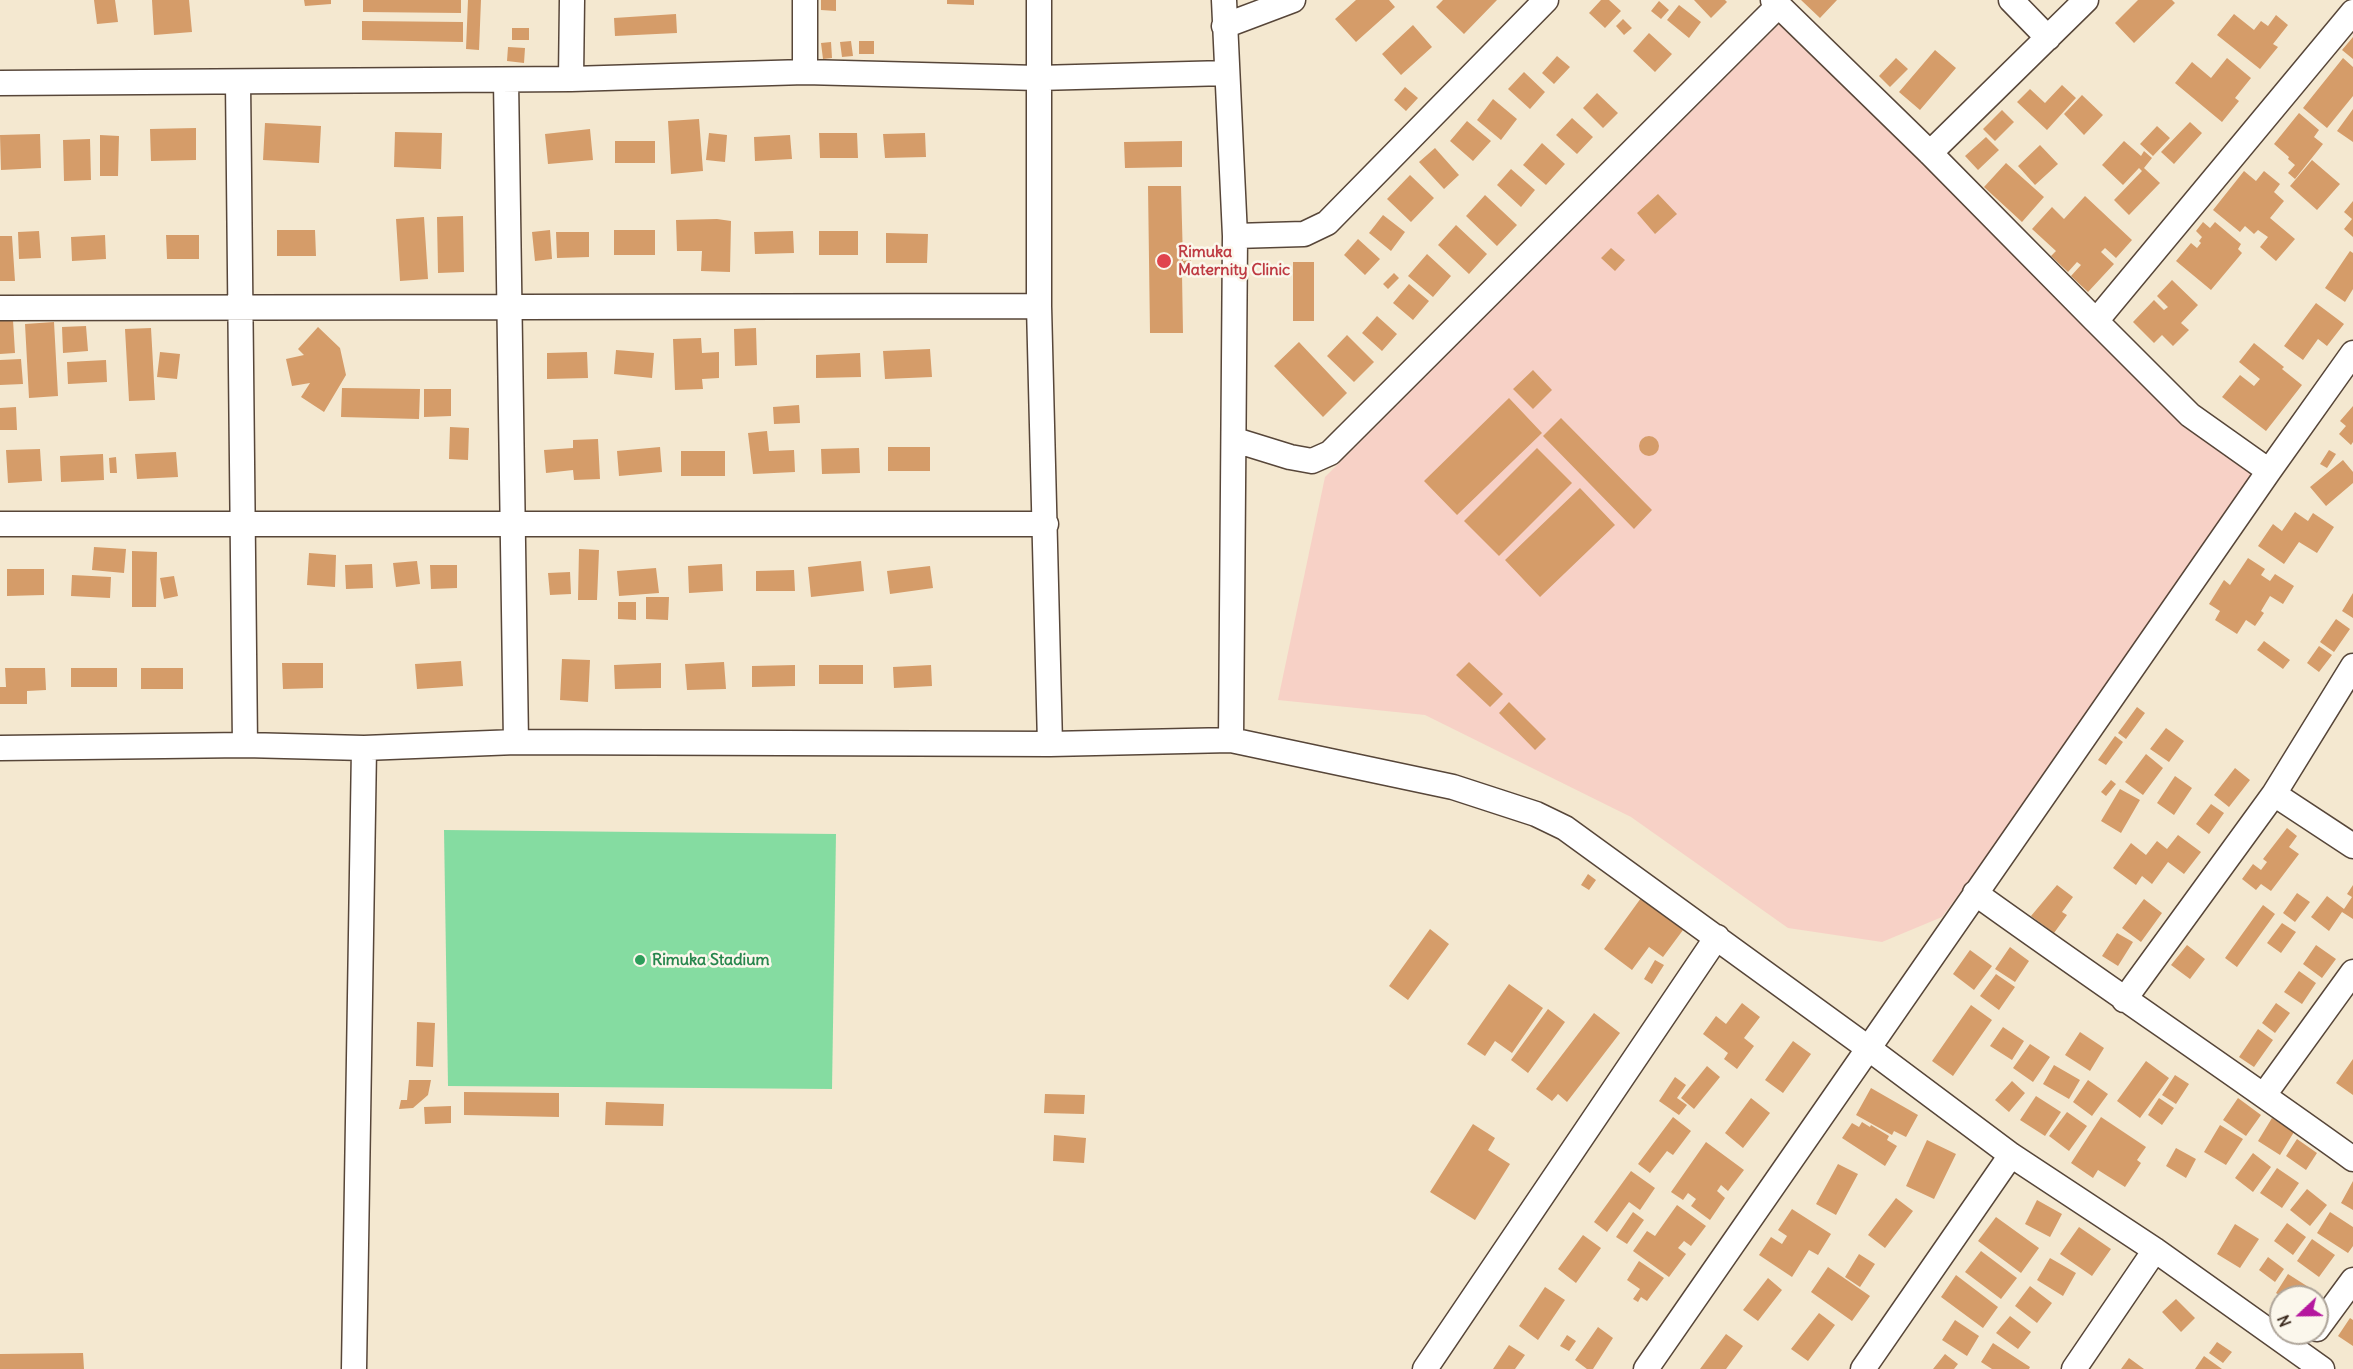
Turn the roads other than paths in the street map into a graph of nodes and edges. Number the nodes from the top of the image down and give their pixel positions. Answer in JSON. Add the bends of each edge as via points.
{"nodes":[{"id":1,"x":572,"y":0,"type":"edge"},
{"id":2,"x":805,"y":0,"type":"edge"},
{"id":3,"x":1039,"y":0,"type":"edge"},
{"id":4,"x":1224,"y":0,"type":"edge"},
{"id":5,"x":1293,"y":0,"type":"edge"},
{"id":6,"x":1546,"y":0,"type":"edge"},
{"id":7,"x":2011,"y":0,"type":"edge"},
{"id":8,"x":2086,"y":0,"type":"edge"},
{"id":9,"x":1776,"y":3,"type":"edge"},
{"id":10,"x":2353,"y":12,"type":"edge"},
{"id":11,"x":1224,"y":26,"type":"junction"},
{"id":12,"x":2048,"y":38,"type":"junction"},
{"id":13,"x":805,"y":72,"type":"junction"},
{"id":14,"x":1227,"y":73,"type":"junction"},
{"id":15,"x":1038,"y":78,"type":"junction"},
{"id":16,"x":506,"y":80,"type":"junction"},
{"id":17,"x":571,"y":80,"type":"junction"},
{"id":18,"x":238,"y":82,"type":"junction"},
{"id":19,"x":0,"y":83,"type":"edge"},
{"id":20,"x":1930,"y":153,"type":"junction"},
{"id":21,"x":1234,"y":236,"type":"junction"},
{"id":22,"x":509,"y":306,"type":"junction"},
{"id":23,"x":1039,"y":306,"type":"junction"},
{"id":24,"x":240,"y":307,"type":"junction"},
{"id":25,"x":0,"y":308,"type":"edge"},
{"id":26,"x":2096,"y":321,"type":"junction"},
{"id":27,"x":2353,"y":353,"type":"edge"},
{"id":28,"x":1235,"y":440,"type":"junction"},
{"id":29,"x":2269,"y":471,"type":"junction"},
{"id":30,"x":0,"y":524,"type":"edge"},
{"id":31,"x":243,"y":524,"type":"junction"},
{"id":32,"x":513,"y":524,"type":"junction"},
{"id":33,"x":1046,"y":524,"type":"junction"},
{"id":34,"x":2351,"y":673,"type":"edge"},
{"id":35,"x":1231,"y":740,"type":"junction"},
{"id":36,"x":516,"y":742,"type":"junction"},
{"id":37,"x":1050,"y":744,"type":"junction"},
{"id":38,"x":245,"y":745,"type":"junction"},
{"id":39,"x":0,"y":748,"type":"edge"},
{"id":40,"x":364,"y":748,"type":"junction"},
{"id":41,"x":2274,"y":794,"type":"junction"},
{"id":42,"x":2353,"y":846,"type":"edge"},
{"id":43,"x":1975,"y":893,"type":"junction"},
{"id":44,"x":1717,"y":937,"type":"junction"},
{"id":45,"x":2353,"y":972,"type":"edge"},
{"id":46,"x":2124,"y":1000,"type":"junction"},
{"id":47,"x":1868,"y":1048,"type":"junction"},
{"id":48,"x":2264,"y":1095,"type":"junction"},
{"id":49,"x":2011,"y":1155,"type":"junction"},
{"id":50,"x":2353,"y":1159,"type":"edge"},
{"id":51,"x":2155,"y":1250,"type":"junction"},
{"id":52,"x":2353,"y":1280,"type":"edge"},
{"id":53,"x":2329,"y":1313,"type":"edge"},
{"id":54,"x":2305,"y":1345,"type":"edge"},
{"id":55,"x":2294,"y":1361,"type":"edge"},
{"id":56,"x":354,"y":1369,"type":"edge"},
{"id":57,"x":1425,"y":1369,"type":"edge"},
{"id":58,"x":1646,"y":1369,"type":"edge"},
{"id":59,"x":1863,"y":1369,"type":"edge"},
{"id":60,"x":2074,"y":1369,"type":"edge"},
{"id":61,"x":2322,"y":1369,"type":"edge"}],
"edges":[{"from":1,"to":17,"type":"street"},
{"from":2,"to":13,"type":"street"},
{"from":3,"to":15,"type":"street"},
{"from":4,"to":11,"type":"street"},
{"from":5,"to":11,"type":"street"},
{"from":6,"to":21,"type":"street","via":[[1327,223],[1304,234]]},
{"from":7,"to":12,"type":"street"},
{"from":8,"to":12,"type":"street"},
{"from":9,"to":20,"type":"street"},
{"from":9,"to":28,"type":"street","via":[[1330,453],[1312,461]]},
{"from":10,"to":26,"type":"street"},
{"from":11,"to":14,"type":"street"},
{"from":12,"to":20,"type":"street"},
{"from":13,"to":15,"type":"street"},
{"from":13,"to":17,"type":"street"},
{"from":14,"to":15,"type":"street"},
{"from":14,"to":21,"type":"street"},
{"from":15,"to":23,"type":"street"},
{"from":16,"to":17,"type":"street"},
{"from":16,"to":18,"type":"street"},
{"from":16,"to":22,"type":"street"},
{"from":18,"to":19,"type":"street"},
{"from":18,"to":24,"type":"street"},
{"from":20,"to":26,"type":"street"},
{"from":21,"to":28,"type":"street"},
{"from":22,"to":23,"type":"street"},
{"from":22,"to":24,"type":"street"},
{"from":22,"to":32,"type":"street"},
{"from":23,"to":33,"type":"street"},
{"from":24,"to":25,"type":"street"},
{"from":24,"to":31,"type":"street"},
{"from":26,"to":29,"type":"street","via":[[2190,414]]},
{"from":27,"to":29,"type":"street"},
{"from":28,"to":35,"type":"street"},
{"from":29,"to":43,"type":"street"},
{"from":30,"to":31,"type":"street"},
{"from":31,"to":32,"type":"street"},
{"from":31,"to":38,"type":"street"},
{"from":32,"to":33,"type":"street"},
{"from":32,"to":36,"type":"street"},
{"from":33,"to":37,"type":"street"},
{"from":34,"to":41,"type":"street"},
{"from":35,"to":37,"type":"street"},
{"from":35,"to":44,"type":"street","via":[[1453,787],[1536,814],[1565,828]]},
{"from":36,"to":37,"type":"street"},
{"from":36,"to":40,"type":"street"},
{"from":38,"to":39,"type":"street"},
{"from":38,"to":40,"type":"street"},
{"from":40,"to":56,"type":"street"},
{"from":41,"to":42,"type":"street"},
{"from":41,"to":46,"type":"street"},
{"from":43,"to":46,"type":"street"},
{"from":43,"to":47,"type":"street"},
{"from":44,"to":47,"type":"street"},
{"from":44,"to":57,"type":"street"},
{"from":45,"to":48,"type":"street"},
{"from":46,"to":48,"type":"street"},
{"from":47,"to":49,"type":"street"},
{"from":47,"to":58,"type":"street"},
{"from":48,"to":50,"type":"street"},
{"from":49,"to":51,"type":"street"},
{"from":49,"to":59,"type":"street"},
{"from":51,"to":55,"type":"street"},
{"from":51,"to":60,"type":"street"},
{"from":52,"to":53,"type":"street"},
{"from":54,"to":55,"type":"street"},
{"from":55,"to":61,"type":"street"}]}
